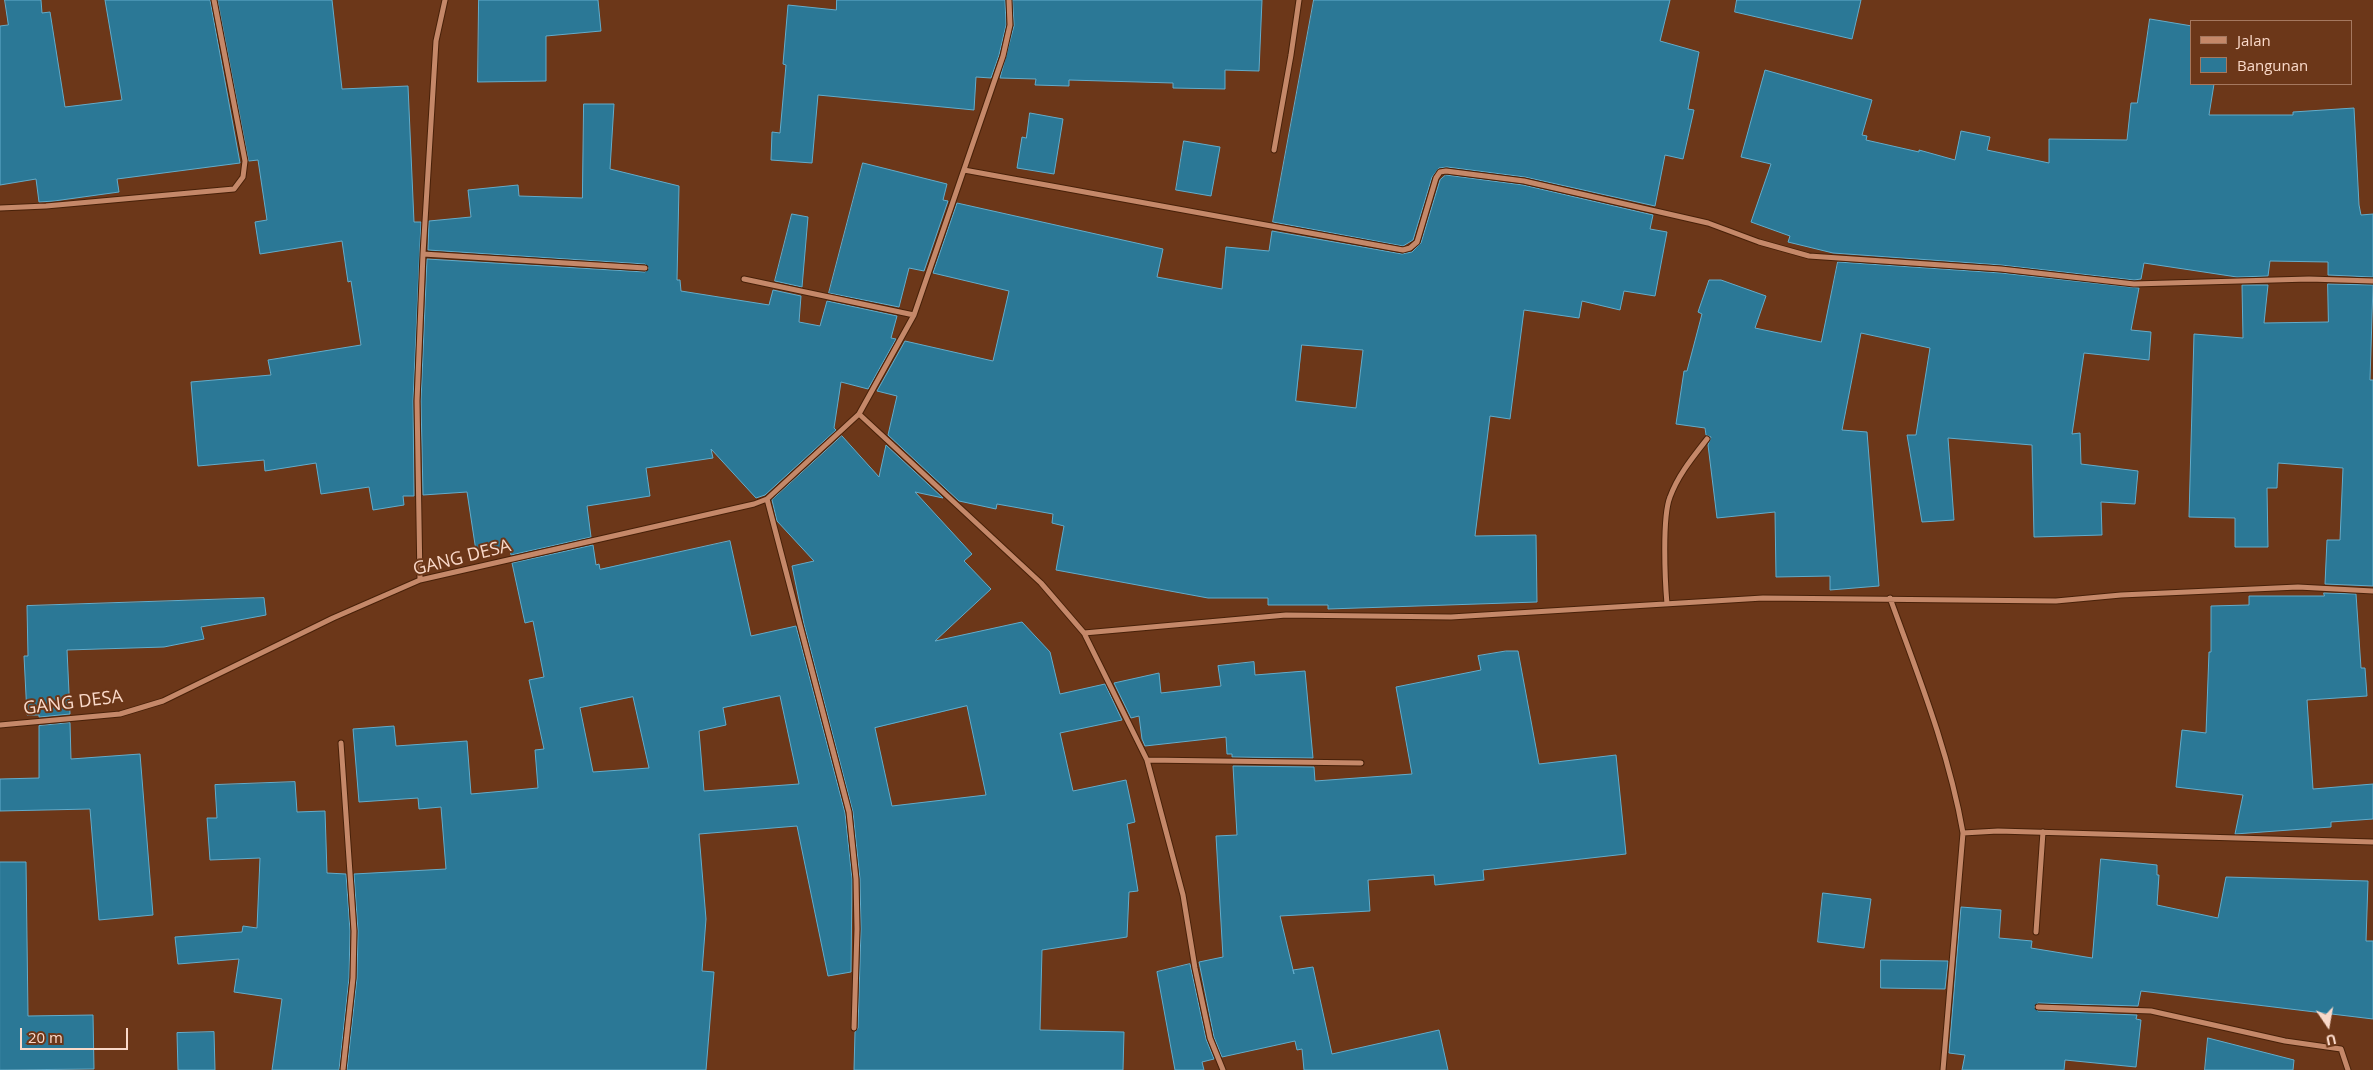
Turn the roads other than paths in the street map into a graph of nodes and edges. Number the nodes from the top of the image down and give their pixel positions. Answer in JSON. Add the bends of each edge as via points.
{"nodes":[{"id":1,"x":214,"y":0,"type":"edge"},
{"id":2,"x":445,"y":0,"type":"edge"},
{"id":3,"x":1009,"y":0,"type":"edge"},
{"id":4,"x":1298,"y":0,"type":"edge"},
{"id":5,"x":1274,"y":150,"type":"dead end"},
{"id":6,"x":964,"y":170,"type":"junction"},
{"id":7,"x":0,"y":208,"type":"edge"},
{"id":8,"x":423,"y":254,"type":"junction"},
{"id":9,"x":645,"y":268,"type":"dead end"},
{"id":10,"x":744,"y":279,"type":"dead end"},
{"id":11,"x":2373,"y":281,"type":"edge"},
{"id":12,"x":914,"y":315,"type":"junction"},
{"id":13,"x":859,"y":414,"type":"junction"},
{"id":14,"x":1707,"y":439,"type":"dead end"},
{"id":15,"x":767,"y":499,"type":"junction"},
{"id":16,"x":420,"y":580,"type":"junction"},
{"id":17,"x":2373,"y":590,"type":"edge"},
{"id":18,"x":1890,"y":598,"type":"junction"},
{"id":19,"x":1667,"y":604,"type":"junction"},
{"id":20,"x":1084,"y":633,"type":"junction"},
{"id":21,"x":0,"y":725,"type":"edge"},
{"id":22,"x":341,"y":743,"type":"dead end"},
{"id":23,"x":1147,"y":760,"type":"junction"},
{"id":24,"x":1361,"y":763,"type":"dead end"},
{"id":25,"x":2043,"y":832,"type":"junction"},
{"id":26,"x":1963,"y":833,"type":"junction"},
{"id":27,"x":2373,"y":842,"type":"edge"},
{"id":28,"x":2036,"y":932,"type":"dead end"},
{"id":29,"x":2038,"y":1007,"type":"dead end"},
{"id":30,"x":854,"y":1028,"type":"dead end"},
{"id":31,"x":343,"y":1070,"type":"edge"},
{"id":32,"x":1221,"y":1070,"type":"edge"},
{"id":33,"x":1943,"y":1070,"type":"edge"},
{"id":34,"x":2348,"y":1070,"type":"edge"}],
"edges":[{"from":1,"to":7,"type":"street","via":[[246,161],[243,177],[234,189]]},
{"from":2,"to":8,"type":"street","via":[[436,41]]},
{"from":3,"to":6,"type":"street","name":"GANG DESA","via":[[1010,25],[1004,56]]},
{"from":4,"to":5,"type":"street"},
{"from":6,"to":11,"type":"street","via":[[1403,250],[1417,242],[1436,178],[1440,172],[1446,171],[1524,181],[1708,223],[1809,256],[2001,269],[2134,284],[2309,279]]},
{"from":6,"to":12,"type":"street","name":"GANG DESA"},
{"from":8,"to":9,"type":"street"},
{"from":8,"to":16,"type":"street","via":[[417,401]]},
{"from":10,"to":12,"type":"street"},
{"from":12,"to":13,"type":"street","name":"GANG DESA"},
{"from":13,"to":15,"type":"street","name":"GANG DESA"},
{"from":13,"to":20,"type":"street","via":[[1041,584]]},
{"from":14,"to":19,"type":"street","via":[[1683,471],[1669,499]]},
{"from":15,"to":16,"type":"street","name":"GANG DESA"},
{"from":15,"to":30,"type":"street","via":[[849,812],[858,929]]},
{"from":16,"to":21,"type":"street","name":"GANG DESA","via":[[163,701],[120,714]]},
{"from":17,"to":18,"type":"street","via":[[2289,588],[2056,601]]},
{"from":18,"to":19,"type":"street","via":[[1763,598]]},
{"from":18,"to":26,"type":"street","via":[[1928,702],[1951,777]]},
{"from":19,"to":20,"type":"street","via":[[1451,617],[1286,616]]},
{"from":20,"to":23,"type":"street"},
{"from":22,"to":31,"type":"street","via":[[354,931],[353,978]]},
{"from":23,"to":24,"type":"street"},
{"from":23,"to":32,"type":"street","via":[[1183,896],[1210,1038]]},
{"from":25,"to":26,"type":"street"},
{"from":25,"to":27,"type":"street"},
{"from":25,"to":28,"type":"street"},
{"from":26,"to":33,"type":"street"},
{"from":29,"to":34,"type":"street","via":[[2151,1011],[2285,1040],[2332,1046],[2341,1049]]}]}
